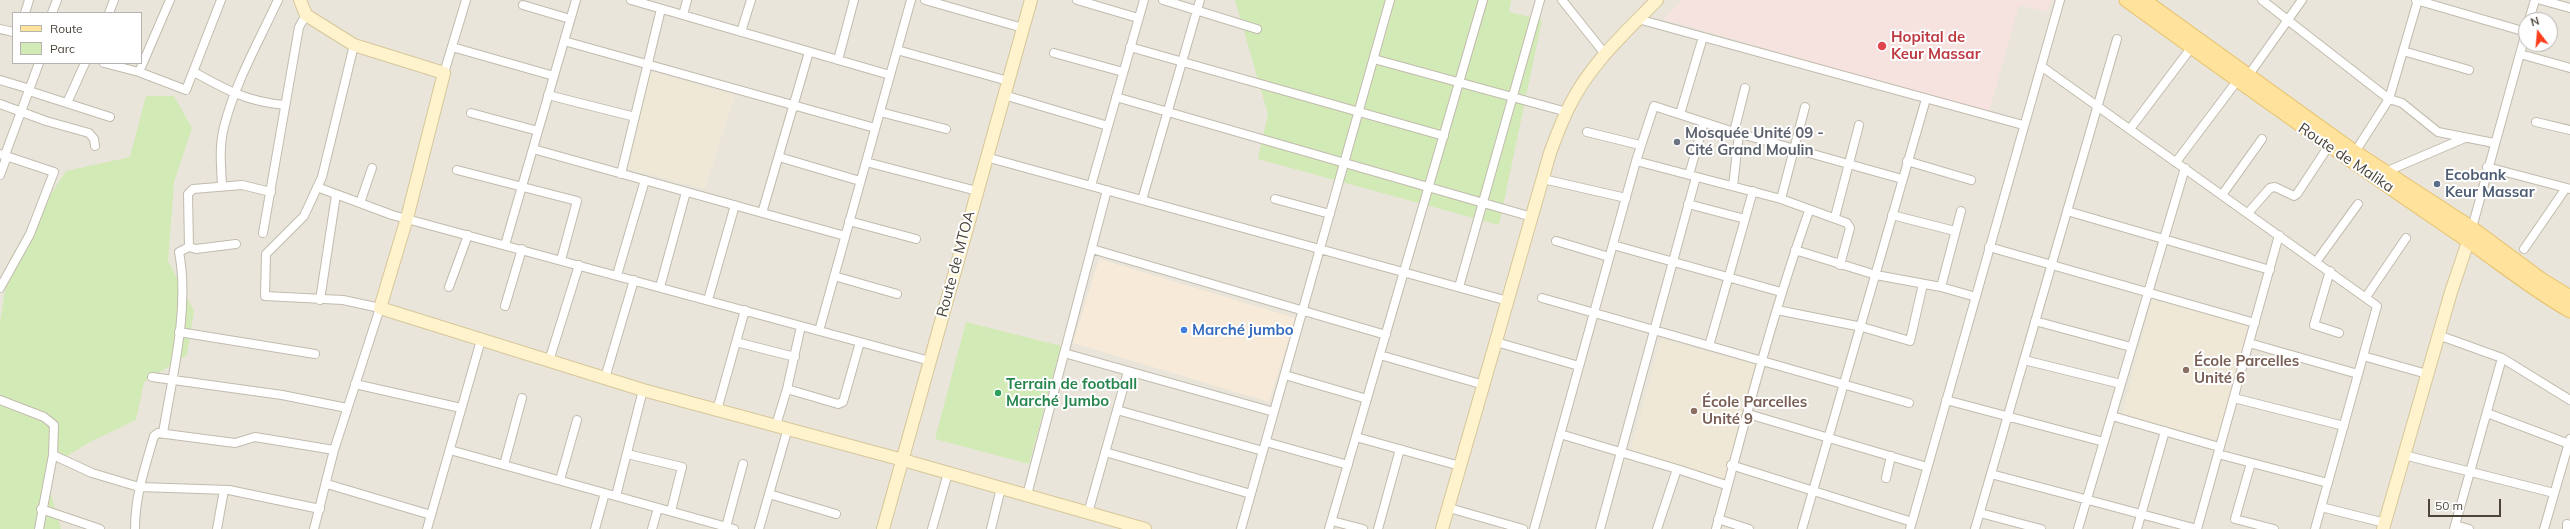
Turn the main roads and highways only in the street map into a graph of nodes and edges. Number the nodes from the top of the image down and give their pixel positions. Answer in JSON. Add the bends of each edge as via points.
{"nodes":[{"id":1,"x":2126,"y":0,"type":"edge"},
{"id":2,"x":2144,"y":0,"type":"edge"},
{"id":3,"x":2242,"y":79,"type":"junction"},
{"id":4,"x":2570,"y":297,"type":"edge"},
{"id":5,"x":2570,"y":311,"type":"edge"}],
"edges":[{"from":1,"to":3,"type":"main road","name":"Route de Malika","via":[[2191,48]]},
{"from":2,"to":3,"type":"main road","name":"Route de Malika"},
{"from":3,"to":4,"type":"main road","name":"Route de Malika","via":[[2472,228]]},
{"from":3,"to":5,"type":"main road","name":"Route de Malika","via":[[2328,147]]}]}
